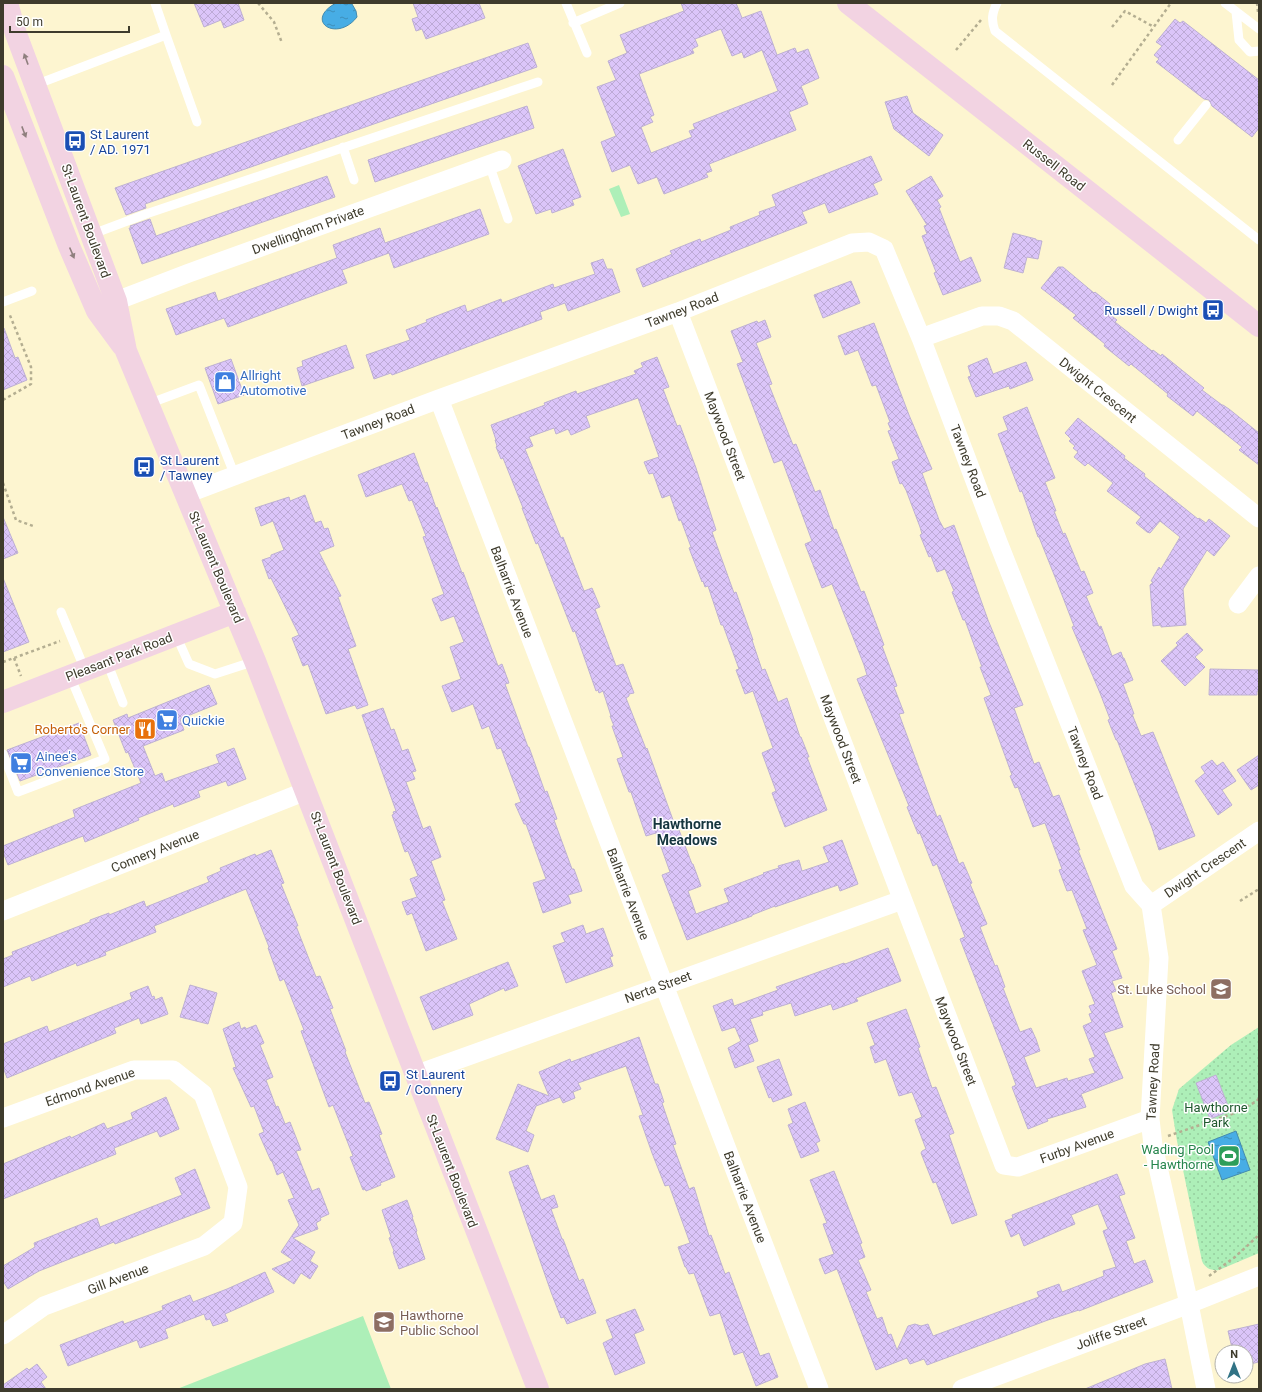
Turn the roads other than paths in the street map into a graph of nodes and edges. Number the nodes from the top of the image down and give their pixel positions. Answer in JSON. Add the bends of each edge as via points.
{"nodes":[{"id":1,"x":7,"y":3,"type":"edge"},
{"id":2,"x":155,"y":3,"type":"edge"},
{"id":3,"x":566,"y":3,"type":"edge"},
{"id":4,"x":620,"y":3,"type":"edge"},
{"id":5,"x":848,"y":3,"type":"edge"},
{"id":6,"x":997,"y":3,"type":"edge"},
{"id":7,"x":1225,"y":3,"type":"edge"},
{"id":8,"x":1236,"y":12,"type":"junction"},
{"id":9,"x":574,"y":23,"type":"junction"},
{"id":10,"x":1259,"y":29,"type":"edge"},
{"id":11,"x":166,"y":35,"type":"junction"},
{"id":12,"x":587,"y":52,"type":"dead end"},
{"id":13,"x":1259,"y":52,"type":"edge"},
{"id":14,"x":538,"y":82,"type":"dead end"},
{"id":15,"x":35,"y":85,"type":"junction"},
{"id":16,"x":5,"y":94,"type":"edge"},
{"id":17,"x":1206,"y":105,"type":"dead end"},
{"id":18,"x":197,"y":122,"type":"dead end"},
{"id":19,"x":1178,"y":140,"type":"dead end"},
{"id":20,"x":343,"y":147,"type":"junction"},
{"id":21,"x":495,"y":162,"type":"joint"},
{"id":22,"x":354,"y":180,"type":"dead end"},
{"id":23,"x":508,"y":219,"type":"dead end"},
{"id":24,"x":90,"y":235,"type":"junction"},
{"id":25,"x":1259,"y":240,"type":"edge"},
{"id":26,"x":32,"y":291,"type":"dead end"},
{"id":27,"x":116,"y":301,"type":"junction"},
{"id":28,"x":3,"y":302,"type":"edge"},
{"id":29,"x":678,"y":312,"type":"junction"},
{"id":30,"x":1259,"y":326,"type":"edge"},
{"id":31,"x":921,"y":338,"type":"junction"},
{"id":32,"x":126,"y":351,"type":"junction"},
{"id":33,"x":439,"y":399,"type":"junction"},
{"id":34,"x":148,"y":404,"type":"junction"},
{"id":35,"x":235,"y":476,"type":"junction"},
{"id":36,"x":186,"y":494,"type":"junction"},
{"id":37,"x":1259,"y":518,"type":"edge"},
{"id":38,"x":1259,"y":576,"type":"edge"},
{"id":39,"x":1238,"y":604,"type":"dead end"},
{"id":40,"x":61,"y":612,"type":"dead end"},
{"id":41,"x":235,"y":612,"type":"junction"},
{"id":42,"x":176,"y":635,"type":"junction"},
{"id":43,"x":107,"y":662,"type":"junction"},
{"id":44,"x":255,"y":662,"type":"junction"},
{"id":45,"x":78,"y":673,"type":"junction"},
{"id":46,"x":3,"y":702,"type":"edge"},
{"id":47,"x":123,"y":704,"type":"dead end"},
{"id":48,"x":3,"y":754,"type":"edge"},
{"id":49,"x":306,"y":792,"type":"junction"},
{"id":50,"x":1259,"y":831,"type":"edge"},
{"id":51,"x":902,"y":900,"type":"junction"},
{"id":52,"x":1151,"y":905,"type":"junction"},
{"id":53,"x":3,"y":911,"type":"edge"},
{"id":54,"x":663,"y":985,"type":"junction"},
{"id":55,"x":415,"y":1076,"type":"junction"},
{"id":56,"x":3,"y":1118,"type":"edge"},
{"id":57,"x":1150,"y":1119,"type":"junction"},
{"id":58,"x":1004,"y":1165,"type":"joint"},
{"id":59,"x":233,"y":1223,"type":"joint"},
{"id":60,"x":1259,"y":1276,"type":"edge"},
{"id":61,"x":1189,"y":1304,"type":"junction"},
{"id":62,"x":3,"y":1335,"type":"edge"},
{"id":63,"x":538,"y":1389,"type":"edge"},
{"id":64,"x":819,"y":1389,"type":"edge"},
{"id":65,"x":962,"y":1389,"type":"edge"},
{"id":66,"x":1206,"y":1389,"type":"edge"}],
"edges":[{"from":15,"to":1,"type":"street","name":"St-Laurent Boulevard","one_way":true},
{"from":2,"to":11,"type":"lane"},
{"from":3,"to":9,"type":"lane"},
{"from":4,"to":9,"type":"lane"},
{"from":5,"to":30,"type":"street","name":"Russell Road"},
{"from":6,"to":25,"type":"lane","via":[[992,12],[992,23],[996,31]]},
{"from":7,"to":8,"type":"lane"},
{"from":8,"to":10,"type":"lane"},
{"from":8,"to":13,"type":"lane","via":[[1238,40],[1250,52]]},
{"from":9,"to":12,"type":"lane"},
{"from":11,"to":15,"type":"lane"},
{"from":11,"to":18,"type":"lane"},
{"from":14,"to":20,"type":"lane"},
{"from":15,"to":16,"type":"street"},
{"from":15,"to":24,"type":"street","name":"St-Laurent Boulevard"},
{"from":16,"to":32,"type":"street","name":"St-Laurent Boulevard","one_way":true,"via":[[97,311]]},
{"from":17,"to":19,"type":"lane"},
{"from":20,"to":22,"type":"lane"},
{"from":20,"to":24,"type":"lane"},
{"from":21,"to":23,"type":"lane"},
{"from":21,"to":27,"type":"street","name":"Dwellingham Private"},
{"from":24,"to":27,"type":"street","name":"St-Laurent Boulevard"},
{"from":26,"to":28,"type":"lane"},
{"from":27,"to":32,"type":"street","name":"St-Laurent Boulevard"},
{"from":29,"to":31,"type":"street","name":"Tawney Road","via":[[852,243],[869,242],[884,249]]},
{"from":29,"to":33,"type":"street","name":"Tawney Road"},
{"from":29,"to":51,"type":"street","name":"Maywood Street"},
{"from":31,"to":37,"type":"street","name":"Dwight Crescent","via":[[982,316],[999,316],[1013,321]]},
{"from":31,"to":52,"type":"street","name":"Tawney Road","via":[[998,542],[1134,886]]},
{"from":32,"to":34,"type":"street","name":"St-Laurent Boulevard"},
{"from":33,"to":35,"type":"street","name":"Tawney Road"},
{"from":33,"to":54,"type":"street","name":"Balharrie Avenue"},
{"from":34,"to":35,"type":"lane","via":[[199,385]]},
{"from":34,"to":36,"type":"street","name":"St-Laurent Boulevard"},
{"from":35,"to":36,"type":"street","name":"Tawney Road"},
{"from":36,"to":41,"type":"street","name":"St-Laurent Boulevard"},
{"from":38,"to":39,"type":"street"},
{"from":40,"to":45,"type":"lane","via":[[71,637]]},
{"from":41,"to":42,"type":"street","name":"Pleasant Park Road"},
{"from":41,"to":44,"type":"street","name":"St-Laurent Boulevard"},
{"from":42,"to":43,"type":"street","name":"Pleasant Park Road"},
{"from":42,"to":44,"type":"lane","via":[[189,664],[215,674]]},
{"from":43,"to":45,"type":"street","name":"Pleasant Park Road"},
{"from":43,"to":47,"type":"lane"},
{"from":44,"to":49,"type":"street","name":"St-Laurent Boulevard"},
{"from":45,"to":46,"type":"street","name":"Pleasant Park Road"},
{"from":45,"to":48,"type":"lane","via":[[105,760],[18,792]]},
{"from":49,"to":53,"type":"street","name":"Connery Avenue"},
{"from":49,"to":55,"type":"street","name":"St-Laurent Boulevard"},
{"from":50,"to":52,"type":"street","name":"Dwight Crescent"},
{"from":51,"to":54,"type":"street","name":"Nerta Street"},
{"from":51,"to":58,"type":"street","name":"Maywood Street"},
{"from":52,"to":57,"type":"street","name":"Tawney Road","via":[[1159,958]]},
{"from":54,"to":55,"type":"street","name":"Nerta Street"},
{"from":54,"to":64,"type":"street","name":"Balharrie Avenue"},
{"from":55,"to":63,"type":"street","name":"St-Laurent Boulevard"},
{"from":56,"to":59,"type":"street","name":"Edmond Avenue","via":[[134,1070],[173,1070],[203,1094],[238,1188]]},
{"from":57,"to":58,"type":"street","name":"Furby Avenue","via":[[1018,1167]]},
{"from":57,"to":61,"type":"street","name":"Tawney Road","via":[[1152,1140]]},
{"from":59,"to":62,"type":"street","name":"Gill Avenue","via":[[204,1246],[44,1306]]},
{"from":60,"to":61,"type":"street","name":"Joliffe Street"},
{"from":61,"to":65,"type":"street","name":"Joliffe Street"},
{"from":61,"to":66,"type":"street","name":"Tawney Road"}]}
